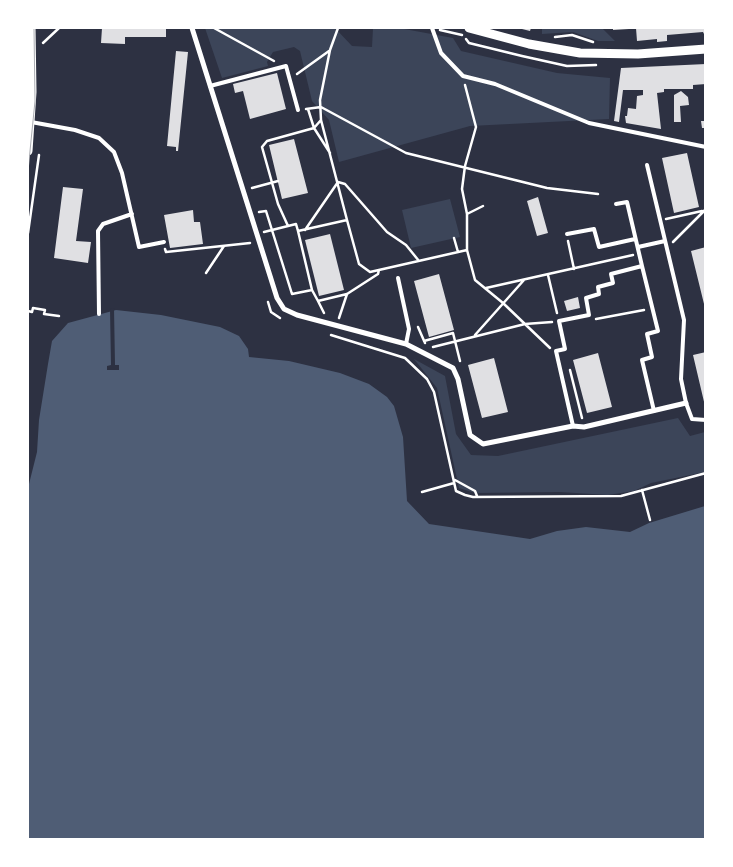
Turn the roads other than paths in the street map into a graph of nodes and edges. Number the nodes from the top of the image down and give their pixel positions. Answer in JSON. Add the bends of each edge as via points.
{"nodes":[{"id":1,"x":31,"y":28,"type":"edge"},
{"id":2,"x":192,"y":28,"type":"edge"},
{"id":3,"x":432,"y":28,"type":"edge"},
{"id":4,"x":469,"y":28,"type":"edge"},
{"id":5,"x":706,"y":48,"type":"edge"},
{"id":6,"x":210,"y":86,"type":"junction"},
{"id":7,"x":298,"y":110,"type":"road end"},
{"id":8,"x":31,"y":122,"type":"junction"},
{"id":9,"x":706,"y":147,"type":"edge"},
{"id":10,"x":28,"y":151,"type":"edge"},
{"id":11,"x":647,"y":165,"type":"dead end"},
{"id":12,"x":616,"y":204,"type":"dead end"},
{"id":13,"x":132,"y":214,"type":"junction"},
{"id":14,"x":567,"y":234,"type":"road end"},
{"id":15,"x":635,"y":239,"type":"junction"},
{"id":16,"x":665,"y":241,"type":"junction"},
{"id":17,"x":164,"y":242,"type":"dead end"},
{"id":18,"x":638,"y":247,"type":"junction"},
{"id":19,"x":642,"y":266,"type":"junction"},
{"id":20,"x":398,"y":278,"type":"dead end"},
{"id":21,"x":100,"y":314,"type":"dead end"},
{"id":22,"x":406,"y":344,"type":"junction"},
{"id":23,"x":686,"y":403,"type":"junction"},
{"id":24,"x":654,"y":411,"type":"junction"},
{"id":25,"x":706,"y":420,"type":"edge"},
{"id":26,"x":573,"y":426,"type":"junction"}],
"edges":[{"from":1,"to":8,"type":"street"},
{"from":2,"to":6,"type":"street"},
{"from":3,"to":9,"type":"lane","via":[[441,53],[463,76],[495,84],[589,123]]},
{"from":4,"to":5,"type":"street","via":[[580,53],[638,54]]},
{"from":6,"to":7,"type":"lane","via":[[286,66]]},
{"from":6,"to":22,"type":"street","via":[[284,309]]},
{"from":8,"to":10,"type":"street"},
{"from":8,"to":13,"type":"lane","via":[[75,130],[104,142],[114,152]]},
{"from":11,"to":16,"type":"lane"},
{"from":12,"to":15,"type":"lane","via":[[627,202]]},
{"from":13,"to":17,"type":"lane","via":[[139,247]]},
{"from":13,"to":21,"type":"lane","via":[[103,224],[98,231]]},
{"from":14,"to":15,"type":"lane","via":[[594,229],[599,247]]},
{"from":15,"to":18,"type":"lane"},
{"from":16,"to":18,"type":"lane"},
{"from":16,"to":23,"type":"lane","via":[[684,320],[681,379]]},
{"from":18,"to":19,"type":"lane"},
{"from":19,"to":24,"type":"lane","via":[[658,331],[647,334],[652,357],[642,360]]},
{"from":19,"to":26,"type":"lane","via":[[611,274],[613,284],[598,287],[599,294],[586,298],[589,315],[559,321],[565,349],[556,351]]},
{"from":20,"to":22,"type":"lane","via":[[409,329]]},
{"from":22,"to":26,"type":"street","via":[[453,368],[474,440],[492,443]]},
{"from":23,"to":24,"type":"street"},
{"from":23,"to":25,"type":"lane","via":[[692,419]]},
{"from":24,"to":26,"type":"street","via":[[584,427]]}]}
